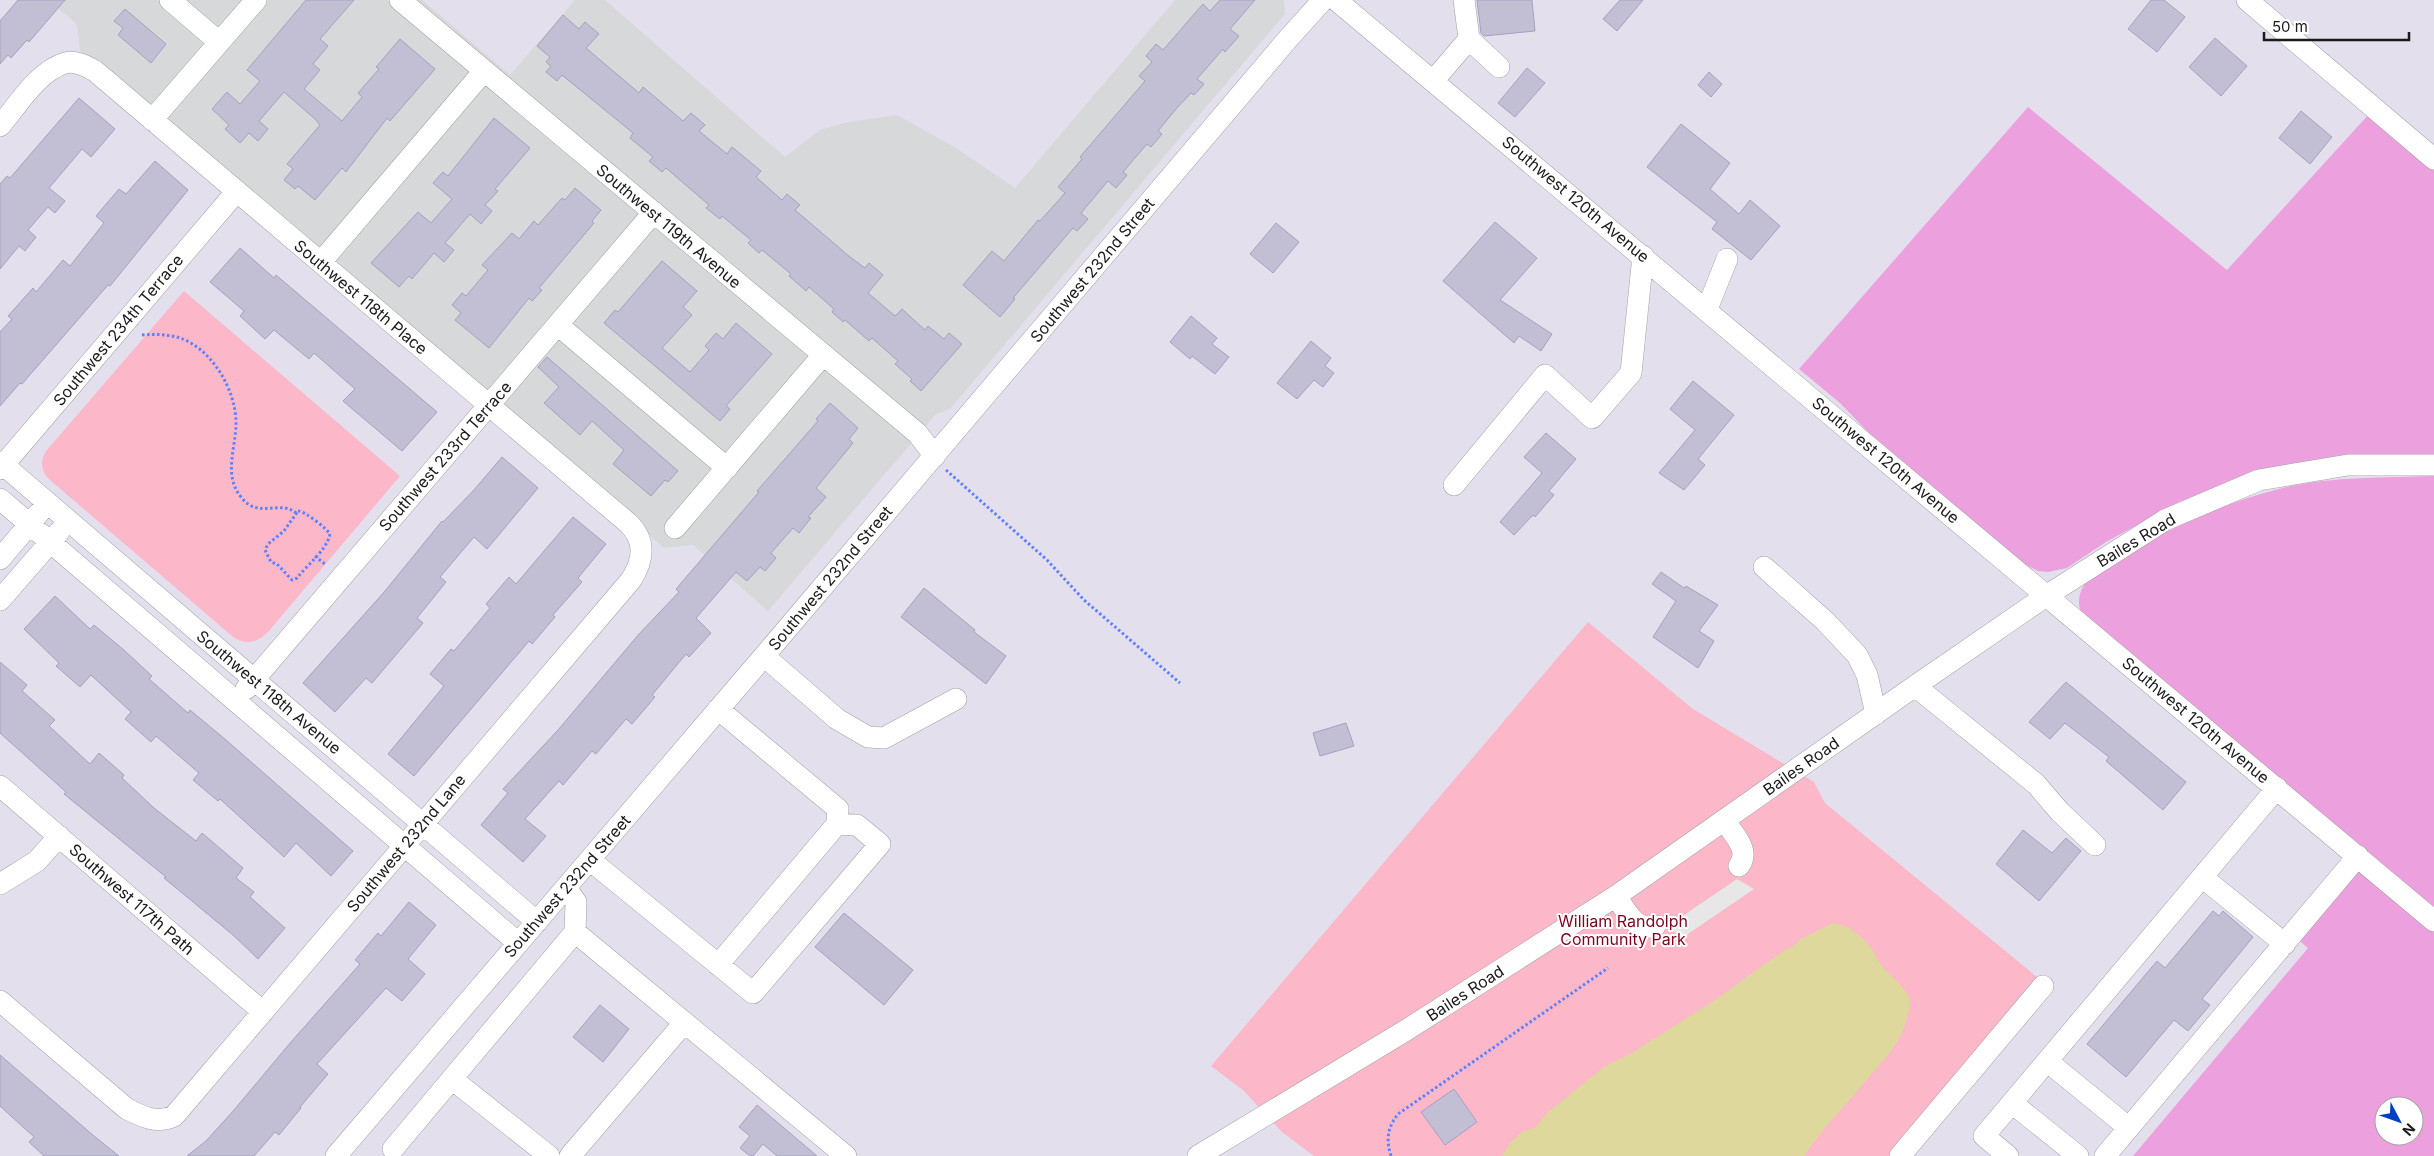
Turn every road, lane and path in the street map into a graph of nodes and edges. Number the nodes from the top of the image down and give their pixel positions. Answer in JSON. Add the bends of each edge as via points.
{"nodes":[{"id":1,"x":170,"y":0,"type":"edge"},
{"id":2,"x":256,"y":0,"type":"edge"},
{"id":3,"x":400,"y":0,"type":"edge"},
{"id":4,"x":1323,"y":0,"type":"edge"},
{"id":5,"x":1336,"y":0,"type":"edge"},
{"id":6,"x":1464,"y":0,"type":"edge"},
{"id":7,"x":2247,"y":0,"type":"edge"},
{"id":8,"x":1469,"y":39,"type":"junction"},
{"id":9,"x":219,"y":42,"type":"junction"},
{"id":10,"x":1499,"y":67,"type":"dead end"},
{"id":11,"x":484,"y":71,"type":"junction"},
{"id":12,"x":1434,"y":80,"type":"junction"},
{"id":13,"x":152,"y":120,"type":"junction"},
{"id":14,"x":0,"y":126,"type":"edge"},
{"id":15,"x":2434,"y":159,"type":"edge"},
{"id":16,"x":237,"y":191,"type":"junction"},
{"id":17,"x":654,"y":212,"type":"junction"},
{"id":18,"x":1643,"y":256,"type":"junction"},
{"id":19,"x":1727,"y":259,"type":"dead end"},
{"id":20,"x":320,"y":262,"type":"junction"},
{"id":21,"x":1707,"y":309,"type":"junction"},
{"id":22,"x":558,"y":325,"type":"junction"},
{"id":23,"x":142,"y":335,"type":"dead end"},
{"id":24,"x":823,"y":355,"type":"junction"},
{"id":25,"x":489,"y":405,"type":"junction"},
{"id":26,"x":935,"y":456,"type":"junction"},
{"id":27,"x":2434,"y":465,"type":"edge"},
{"id":28,"x":1,"y":466,"type":"edge"},
{"id":29,"x":727,"y":468,"type":"junction"},
{"id":30,"x":1454,"y":485,"type":"dead end"},
{"id":31,"x":0,"y":498,"type":"edge"},
{"id":32,"x":47,"y":503,"type":"junction"},
{"id":33,"x":296,"y":513,"type":"junction"},
{"id":34,"x":68,"y":521,"type":"junction"},
{"id":35,"x":30,"y":524,"type":"junction"},
{"id":36,"x":675,"y":528,"type":"dead end"},
{"id":37,"x":50,"y":542,"type":"junction"},
{"id":38,"x":642,"y":549,"type":"joint"},
{"id":39,"x":315,"y":556,"type":"junction"},
{"id":40,"x":0,"y":559,"type":"edge"},
{"id":41,"x":327,"y":566,"type":"dead end"},
{"id":42,"x":1764,"y":567,"type":"dead end"},
{"id":43,"x":2046,"y":596,"type":"junction"},
{"id":44,"x":0,"y":600,"type":"edge"},
{"id":45,"x":764,"y":656,"type":"junction"},
{"id":46,"x":254,"y":680,"type":"junction"},
{"id":47,"x":1180,"y":683,"type":"dead end"},
{"id":48,"x":1915,"y":686,"type":"junction"},
{"id":49,"x":956,"y":699,"type":"dead end"},
{"id":50,"x":236,"y":701,"type":"junction"},
{"id":51,"x":718,"y":709,"type":"junction"},
{"id":52,"x":1876,"y":714,"type":"junction"},
{"id":53,"x":0,"y":786,"type":"edge"},
{"id":54,"x":2277,"y":788,"type":"junction"},
{"id":55,"x":1724,"y":820,"type":"junction"},
{"id":56,"x":422,"y":823,"type":"junction"},
{"id":57,"x":837,"y":824,"type":"junction"},
{"id":58,"x":59,"y":836,"type":"junction"},
{"id":59,"x":2095,"y":844,"type":"dead end"},
{"id":60,"x":404,"y":845,"type":"junction"},
{"id":61,"x":2358,"y":856,"type":"junction"},
{"id":62,"x":590,"y":860,"type":"junction"},
{"id":63,"x":1739,"y":866,"type":"dead end"},
{"id":64,"x":2202,"y":877,"type":"junction"},
{"id":65,"x":0,"y":884,"type":"edge"},
{"id":66,"x":566,"y":888,"type":"junction"},
{"id":67,"x":1616,"y":896,"type":"junction"},
{"id":68,"x":2434,"y":921,"type":"edge"},
{"id":69,"x":537,"y":922,"type":"junction"},
{"id":70,"x":1655,"y":926,"type":"dead end"},
{"id":71,"x":576,"y":932,"type":"junction"},
{"id":72,"x":518,"y":943,"type":"junction"},
{"id":73,"x":2285,"y":944,"type":"junction"},
{"id":74,"x":718,"y":965,"type":"junction"},
{"id":75,"x":1608,"y":968,"type":"dead end"},
{"id":76,"x":2043,"y":986,"type":"dead end"},
{"id":77,"x":0,"y":1001,"type":"edge"},
{"id":78,"x":263,"y":1012,"type":"junction"},
{"id":79,"x":684,"y":1023,"type":"junction"},
{"id":80,"x":2047,"y":1061,"type":"junction"},
{"id":81,"x":452,"y":1079,"type":"junction"},
{"id":82,"x":2012,"y":1103,"type":"junction"},
{"id":83,"x":2129,"y":1128,"type":"junction"},
{"id":84,"x":393,"y":1148,"type":"dead end"},
{"id":85,"x":336,"y":1156,"type":"edge"},
{"id":86,"x":549,"y":1156,"type":"edge"},
{"id":87,"x":570,"y":1156,"type":"edge"},
{"id":88,"x":846,"y":1156,"type":"edge"},
{"id":89,"x":1198,"y":1156,"type":"edge"},
{"id":90,"x":1392,"y":1156,"type":"edge"},
{"id":91,"x":1900,"y":1156,"type":"edge"},
{"id":92,"x":2008,"y":1156,"type":"edge"},
{"id":93,"x":2078,"y":1156,"type":"edge"},
{"id":94,"x":2105,"y":1156,"type":"edge"}],
"edges":[{"from":1,"to":9,"type":"street"},
{"from":2,"to":9,"type":"street"},
{"from":3,"to":11,"type":"street","name":"Southwest 119th Avenue"},
{"from":4,"to":26,"type":"street","name":"Southwest 232nd Street"},
{"from":5,"to":12,"type":"street","name":"Southwest 120th Avenue"},
{"from":6,"to":8,"type":"street"},
{"from":7,"to":15,"type":"street"},
{"from":8,"to":10,"type":"street"},
{"from":8,"to":12,"type":"street"},
{"from":9,"to":13,"type":"street"},
{"from":11,"to":17,"type":"street","name":"Southwest 119th Avenue"},
{"from":11,"to":20,"type":"street"},
{"from":12,"to":18,"type":"street","name":"Southwest 120th Avenue"},
{"from":13,"to":14,"type":"street","name":"Southwest 118th Place","via":[[95,71],[80,64],[65,63],[40,79]]},
{"from":13,"to":16,"type":"street","name":"Southwest 118th Place"},
{"from":16,"to":20,"type":"street","name":"Southwest 118th Place"},
{"from":16,"to":28,"type":"street","name":"Southwest 234th Terrace"},
{"from":17,"to":22,"type":"street","name":"Southwest 233rd Terrace"},
{"from":17,"to":24,"type":"street","name":"Southwest 119th Avenue"},
{"from":18,"to":21,"type":"street","name":"Southwest 120th Avenue"},
{"from":18,"to":30,"type":"street","via":[[1631,373],[1592,418],[1545,375]]},
{"from":19,"to":21,"type":"street"},
{"from":20,"to":25,"type":"street","name":"Southwest 118th Place"},
{"from":21,"to":43,"type":"street","name":"Southwest 120th Avenue"},
{"from":22,"to":25,"type":"street","name":"Southwest 233rd Terrace"},
{"from":22,"to":29,"type":"street"},
{"from":23,"to":33,"type":"path","via":[[162,334],[181,339],[206,356],[228,386],[234,408],[231,463],[238,492],[245,502],[258,509],[279,507]]},
{"from":24,"to":26,"type":"street","name":"Southwest 119th Avenue","via":[[916,433]]},
{"from":24,"to":29,"type":"street"},
{"from":25,"to":38,"type":"street","name":"Southwest 118th Place","via":[[633,528],[639,535]]},
{"from":25,"to":46,"type":"street","name":"Southwest 233rd Terrace"},
{"from":26,"to":45,"type":"street","name":"Southwest 232nd Street"},
{"from":26,"to":47,"type":"path","via":[[946,470],[1047,560],[1084,600]]},
{"from":27,"to":43,"type":"street","name":"Bailes Road","via":[[2348,465],[2259,480],[2166,520]]},
{"from":28,"to":32,"type":"street","name":"Southwest 118th Avenue"},
{"from":29,"to":36,"type":"street"},
{"from":31,"to":35,"type":"street","name":"Southwest 118th Avenue"},
{"from":32,"to":34,"type":"street","name":"Southwest 118th Avenue"},
{"from":32,"to":35,"type":"street"},
{"from":33,"to":39,"type":"path","via":[[307,513],[320,527],[329,531],[329,541]]},
{"from":33,"to":39,"type":"path","via":[[284,531],[268,544],[266,555],[292,580]]},
{"from":34,"to":37,"type":"street"},
{"from":34,"to":46,"type":"street","name":"Southwest 118th Avenue"},
{"from":35,"to":37,"type":"street","name":"Southwest 118th Avenue"},
{"from":35,"to":40,"type":"street"},
{"from":37,"to":44,"type":"street"},
{"from":37,"to":50,"type":"street","name":"Southwest 118th Avenue"},
{"from":38,"to":56,"type":"street","name":"Southwest 232nd Lane","via":[[640,563],[631,580]]},
{"from":39,"to":41,"type":"path"},
{"from":42,"to":52,"type":"street","via":[[1825,621],[1857,655],[1867,675]]},
{"from":43,"to":48,"type":"street","name":"Bailes Road"},
{"from":43,"to":54,"type":"street","name":"Southwest 120th Avenue"},
{"from":45,"to":49,"type":"street","via":[[837,718],[868,737],[884,738]]},
{"from":45,"to":51,"type":"street","name":"Southwest 232nd Street"},
{"from":46,"to":50,"type":"street","name":"Southwest 233rd Terrace"},
{"from":46,"to":56,"type":"street","name":"Southwest 118th Avenue"},
{"from":48,"to":52,"type":"street","name":"Bailes Road"},
{"from":48,"to":59,"type":"street","via":[[2036,784],[2060,812]]},
{"from":50,"to":60,"type":"street","name":"Southwest 118th Avenue"},
{"from":51,"to":57,"type":"street","via":[[838,809]]},
{"from":51,"to":62,"type":"street","name":"Southwest 232nd Street"},
{"from":52,"to":55,"type":"street","name":"Bailes Road"},
{"from":53,"to":58,"type":"street","name":"Southwest 117th Path"},
{"from":54,"to":61,"type":"street","name":"Southwest 120th Avenue"},
{"from":54,"to":64,"type":"street"},
{"from":55,"to":63,"type":"street","via":[[1743,849],[1744,858]]},
{"from":55,"to":67,"type":"street","name":"Bailes Road"},
{"from":56,"to":60,"type":"street","name":"Southwest 232nd Lane"},
{"from":56,"to":69,"type":"street","name":"Southwest 118th Avenue"},
{"from":57,"to":74,"type":"street"},
{"from":57,"to":74,"type":"street","via":[[857,824],[880,844],[752,993]]},
{"from":58,"to":65,"type":"street","via":[[37,861]]},
{"from":58,"to":78,"type":"street","name":"Southwest 117th Path"},
{"from":60,"to":72,"type":"street","name":"Southwest 118th Avenue"},
{"from":60,"to":78,"type":"street","name":"Southwest 232nd Lane"},
{"from":61,"to":68,"type":"street","name":"Southwest 120th Avenue"},
{"from":61,"to":73,"type":"street"},
{"from":62,"to":66,"type":"street","name":"Southwest 232nd Street"},
{"from":62,"to":74,"type":"street"},
{"from":64,"to":73,"type":"street"},
{"from":64,"to":80,"type":"street"},
{"from":66,"to":69,"type":"street","name":"Southwest 232nd Street"},
{"from":66,"to":71,"type":"street","via":[[576,902]]},
{"from":67,"to":70,"type":"street","via":[[1637,924],[1646,928]]},
{"from":67,"to":89,"type":"street","name":"Bailes Road","via":[[1408,1029]]},
{"from":69,"to":72,"type":"street","name":"Southwest 232nd Street"},
{"from":71,"to":79,"type":"street"},
{"from":71,"to":81,"type":"street"},
{"from":72,"to":85,"type":"street","name":"Southwest 232nd Street"},
{"from":73,"to":83,"type":"street"},
{"from":75,"to":90,"type":"path","via":[[1398,1114],[1388,1136]]},
{"from":76,"to":91,"type":"street"},
{"from":77,"to":78,"type":"street","name":"Southwest 232nd Lane","via":[[127,1110],[154,1120],[167,1119],[180,1110]]},
{"from":79,"to":87,"type":"street"},
{"from":79,"to":88,"type":"street"},
{"from":80,"to":82,"type":"street"},
{"from":80,"to":83,"type":"street"},
{"from":81,"to":84,"type":"street"},
{"from":81,"to":86,"type":"street"},
{"from":82,"to":92,"type":"street","via":[[1984,1136]]},
{"from":82,"to":93,"type":"street"},
{"from":83,"to":94,"type":"street"}]}
